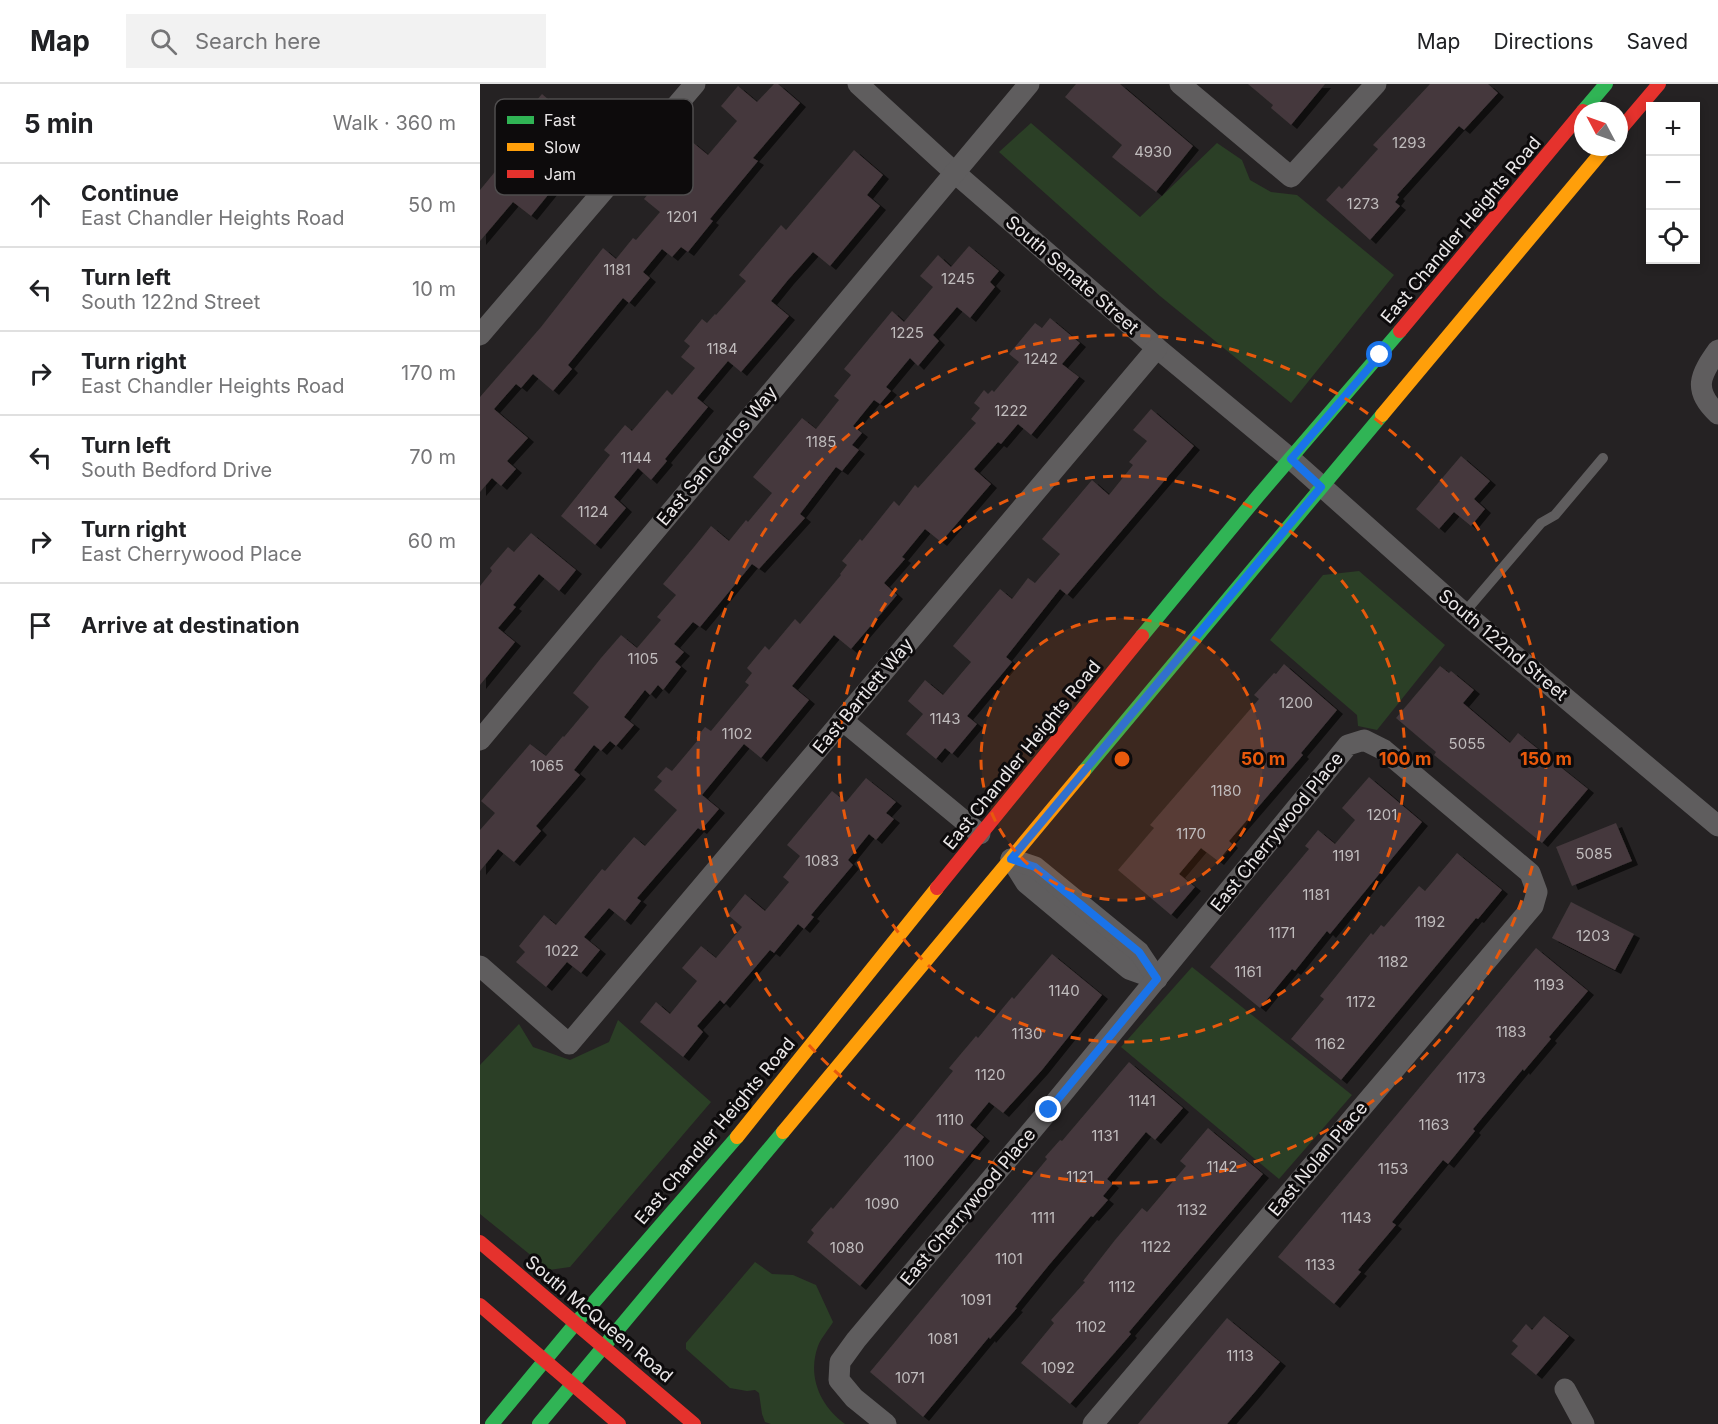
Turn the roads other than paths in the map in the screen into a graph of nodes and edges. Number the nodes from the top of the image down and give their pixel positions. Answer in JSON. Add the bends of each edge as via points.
{"nodes":[{"id":1,"x":695,"y":84,"type":"edge"},
{"id":2,"x":858,"y":84,"type":"edge"},
{"id":3,"x":1029,"y":84,"type":"edge"},
{"id":4,"x":1180,"y":84,"type":"edge"},
{"id":5,"x":1376,"y":84,"type":"edge"},
{"id":6,"x":1606,"y":84,"type":"edge"},
{"id":7,"x":1659,"y":84,"type":"edge"},
{"id":8,"x":682,"y":99,"type":"edge"},
{"id":9,"x":1591,"y":102,"type":"edge"},
{"id":10,"x":1628,"y":120,"type":"edge"},
{"id":11,"x":1574,"y":122,"type":"edge"},
{"id":12,"x":1598,"y":156,"type":"edge"},
{"id":13,"x":954,"y":172,"type":"junction"},
{"id":14,"x":600,"y":195,"type":"edge"},
{"id":15,"x":480,"y":335,"type":"edge"},
{"id":16,"x":1157,"y":348,"type":"junction"},
{"id":17,"x":1718,"y":350,"type":"edge"},
{"id":18,"x":1718,"y":414,"type":"edge"},
{"id":19,"x":1603,"y":458,"type":"dead end"},
{"id":20,"x":1291,"y":459,"type":"junction"},
{"id":21,"x":1321,"y":487,"type":"junction"},
{"id":22,"x":1464,"y":613,"type":"junction"},
{"id":23,"x":842,"y":720,"type":"junction"},
{"id":24,"x":480,"y":740,"type":"edge"},
{"id":25,"x":1364,"y":740,"type":"joint"},
{"id":26,"x":1718,"y":826,"type":"edge"},
{"id":27,"x":984,"y":837,"type":"junction"},
{"id":28,"x":1008,"y":856,"type":"junction"},
{"id":29,"x":480,"y":966,"type":"edge"},
{"id":30,"x":1157,"y":979,"type":"junction"},
{"id":31,"x":480,"y":1242,"type":"edge"},
{"id":32,"x":480,"y":1305,"type":"edge"},
{"id":33,"x":575,"y":1324,"type":"junction"},
{"id":34,"x":603,"y":1348,"type":"junction"},
{"id":35,"x":545,"y":1360,"type":"junction"},
{"id":36,"x":573,"y":1384,"type":"junction"},
{"id":37,"x":1564,"y":1389,"type":"dead end"},
{"id":38,"x":492,"y":1424,"type":"edge"},
{"id":39,"x":539,"y":1424,"type":"edge"},
{"id":40,"x":619,"y":1424,"type":"edge"},
{"id":41,"x":694,"y":1424,"type":"edge"},
{"id":42,"x":886,"y":1424,"type":"edge"},
{"id":43,"x":1093,"y":1424,"type":"edge"},
{"id":44,"x":1584,"y":1424,"type":"edge"}],
"edges":[{"from":1,"to":8,"type":"street"},
{"from":2,"to":13,"type":"street","name":"South Senate Street"},
{"from":3,"to":13,"type":"street","name":"East San Carlos Way"},
{"from":4,"to":5,"type":"street","via":[[1291,177]]},
{"from":6,"to":9,"type":"main road","name":"East Chandler Heights Road"},
{"from":7,"to":10,"type":"main road"},
{"from":11,"to":20,"type":"main road","name":"East Chandler Heights Road"},
{"from":12,"to":21,"type":"main road"},
{"from":13,"to":16,"type":"street","name":"South Senate Street"},
{"from":13,"to":24,"type":"street","name":"East San Carlos Way"},
{"from":14,"to":15,"type":"street"},
{"from":16,"to":20,"type":"street","name":"South Senate Street"},
{"from":16,"to":23,"type":"street","name":"East Bartlett Way"},
{"from":17,"to":18,"type":"street","via":[[1704,370],[1701,386],[1706,403]]},
{"from":19,"to":22,"type":"lane"},
{"from":20,"to":21,"type":"street","name":"South 122nd Street"},
{"from":20,"to":27,"type":"main road","name":"East Chandler Heights Road"},
{"from":21,"to":22,"type":"street","name":"South 122nd Street"},
{"from":21,"to":28,"type":"main road"},
{"from":22,"to":26,"type":"street","name":"South 122nd Street"},
{"from":23,"to":27,"type":"street"},
{"from":23,"to":29,"type":"street","name":"East Bartlett Way","via":[[569,1044]]},
{"from":25,"to":30,"type":"street","name":"East Cherrywood Place","via":[[1348,745]]},
{"from":25,"to":43,"type":"street","name":"East Nolan Place","via":[[1384,750],[1530,873],[1537,892],[1533,906]]},
{"from":27,"to":33,"type":"main road","name":"East Chandler Heights Road","via":[[727,1149]]},
{"from":28,"to":30,"type":"street","via":[[1035,867],[1085,920],[1139,952]]},
{"from":28,"to":34,"type":"main road"},
{"from":30,"to":42,"type":"street","name":"East Cherrywood Place","via":[[840,1362],[839,1380]]},
{"from":31,"to":33,"type":"main road","name":"South McQueen Road"},
{"from":32,"to":35,"type":"main road"},
{"from":33,"to":34,"type":"main road","name":"South McQueen Road"},
{"from":33,"to":35,"type":"main road","name":"East Chandler Heights Road"},
{"from":34,"to":36,"type":"main road"},
{"from":34,"to":41,"type":"main road","name":"South McQueen Road"},
{"from":35,"to":36,"type":"main road"},
{"from":35,"to":38,"type":"main road","name":"East Chandler Heights Road"},
{"from":36,"to":39,"type":"main road"},
{"from":36,"to":40,"type":"main road"},
{"from":37,"to":44,"type":"street"}]}
